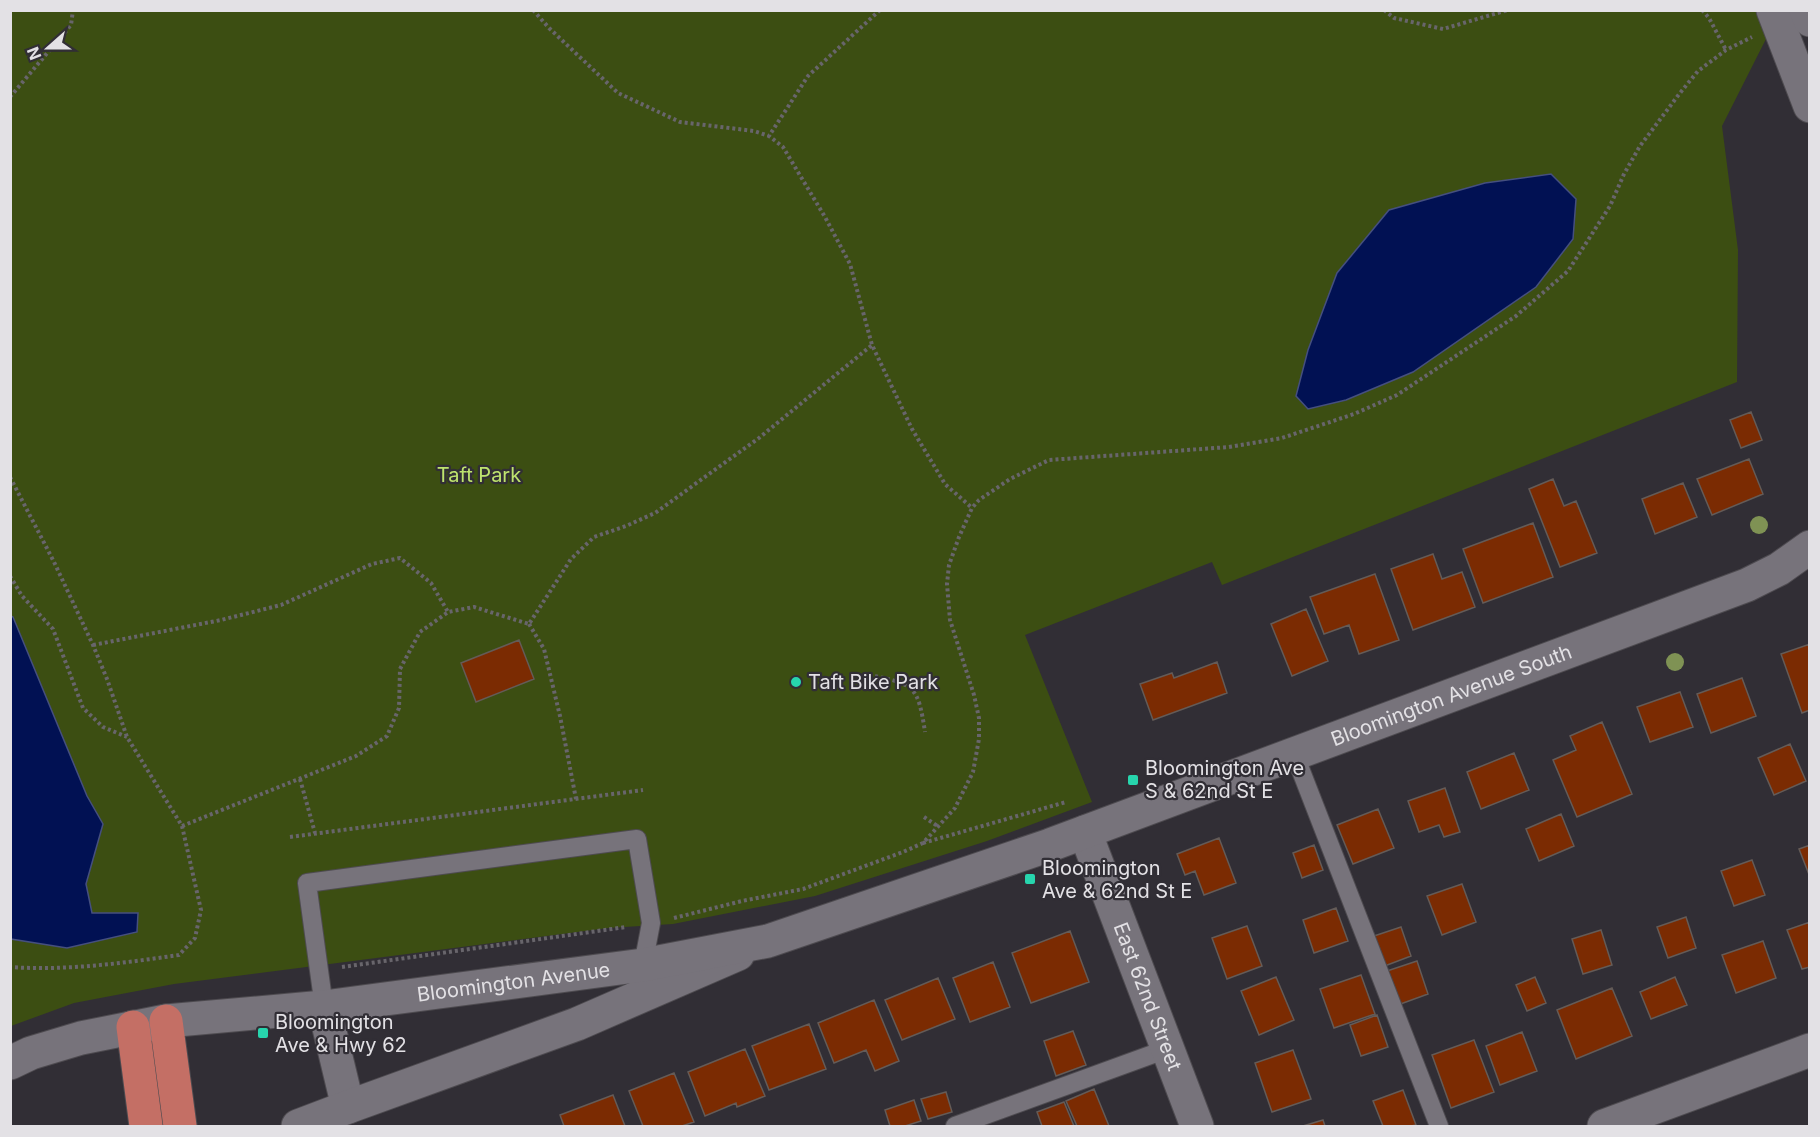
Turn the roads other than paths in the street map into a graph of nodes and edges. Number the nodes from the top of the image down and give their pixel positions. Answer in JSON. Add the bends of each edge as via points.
{"nodes":[{"id":1,"x":1773,"y":10,"type":"edge"},
{"id":2,"x":1806,"y":10,"type":"edge"},
{"id":3,"x":1809,"y":20,"type":"edge"},
{"id":4,"x":1809,"y":106,"type":"edge"},
{"id":5,"x":1809,"y":547,"type":"edge"},
{"id":6,"x":1294,"y":753,"type":"junction"},
{"id":7,"x":1084,"y":832,"type":"junction"},
{"id":8,"x":768,"y":940,"type":"junction"},
{"id":9,"x":643,"y":965,"type":"junction"},
{"id":10,"x":324,"y":1007,"type":"junction"},
{"id":11,"x":166,"y":1020,"type":"junction"},
{"id":12,"x":133,"y":1027,"type":"junction"},
{"id":13,"x":1167,"y":1049,"type":"junction"},
{"id":14,"x":1809,"y":1050,"type":"edge"},
{"id":15,"x":10,"y":1063,"type":"edge"},
{"id":16,"x":348,"y":1107,"type":"junction"},
{"id":17,"x":146,"y":1126,"type":"edge"},
{"id":18,"x":180,"y":1126,"type":"edge"},
{"id":19,"x":298,"y":1126,"type":"edge"},
{"id":20,"x":955,"y":1126,"type":"edge"},
{"id":21,"x":1197,"y":1126,"type":"edge"},
{"id":22,"x":1439,"y":1126,"type":"edge"},
{"id":23,"x":1604,"y":1126,"type":"edge"}],
"edges":[{"from":1,"to":4,"type":"street"},
{"from":2,"to":3,"type":"street"},
{"from":5,"to":6,"type":"street","name":"Bloomington Avenue South","via":[[1779,569],[1747,585]]},
{"from":6,"to":7,"type":"street","name":"Bloomington Avenue South"},
{"from":6,"to":22,"type":"lane"},
{"from":7,"to":8,"type":"street","name":"Bloomington Avenue"},
{"from":7,"to":13,"type":"street","name":"East 62nd Street"},
{"from":8,"to":9,"type":"street","name":"Bloomington Avenue"},
{"from":8,"to":16,"type":"street","name":"Bloomington Avenue","via":[[577,1024]]},
{"from":9,"to":10,"type":"street","name":"Bloomington Avenue"},
{"from":9,"to":10,"type":"lane","via":[[651,923],[638,839],[308,883]]},
{"from":10,"to":11,"type":"street","name":"Bloomington Avenue"},
{"from":10,"to":16,"type":"street"},
{"from":11,"to":12,"type":"street","name":"Bloomington Avenue"},
{"from":11,"to":18,"type":"highway"},
{"from":12,"to":15,"type":"street","name":"Bloomington Avenue","via":[[81,1038]]},
{"from":12,"to":17,"type":"highway"},
{"from":13,"to":20,"type":"lane"},
{"from":13,"to":21,"type":"street","name":"East 62nd Street"},
{"from":14,"to":23,"type":"street"},
{"from":16,"to":19,"type":"street","name":"Bloomington Avenue"}]}
